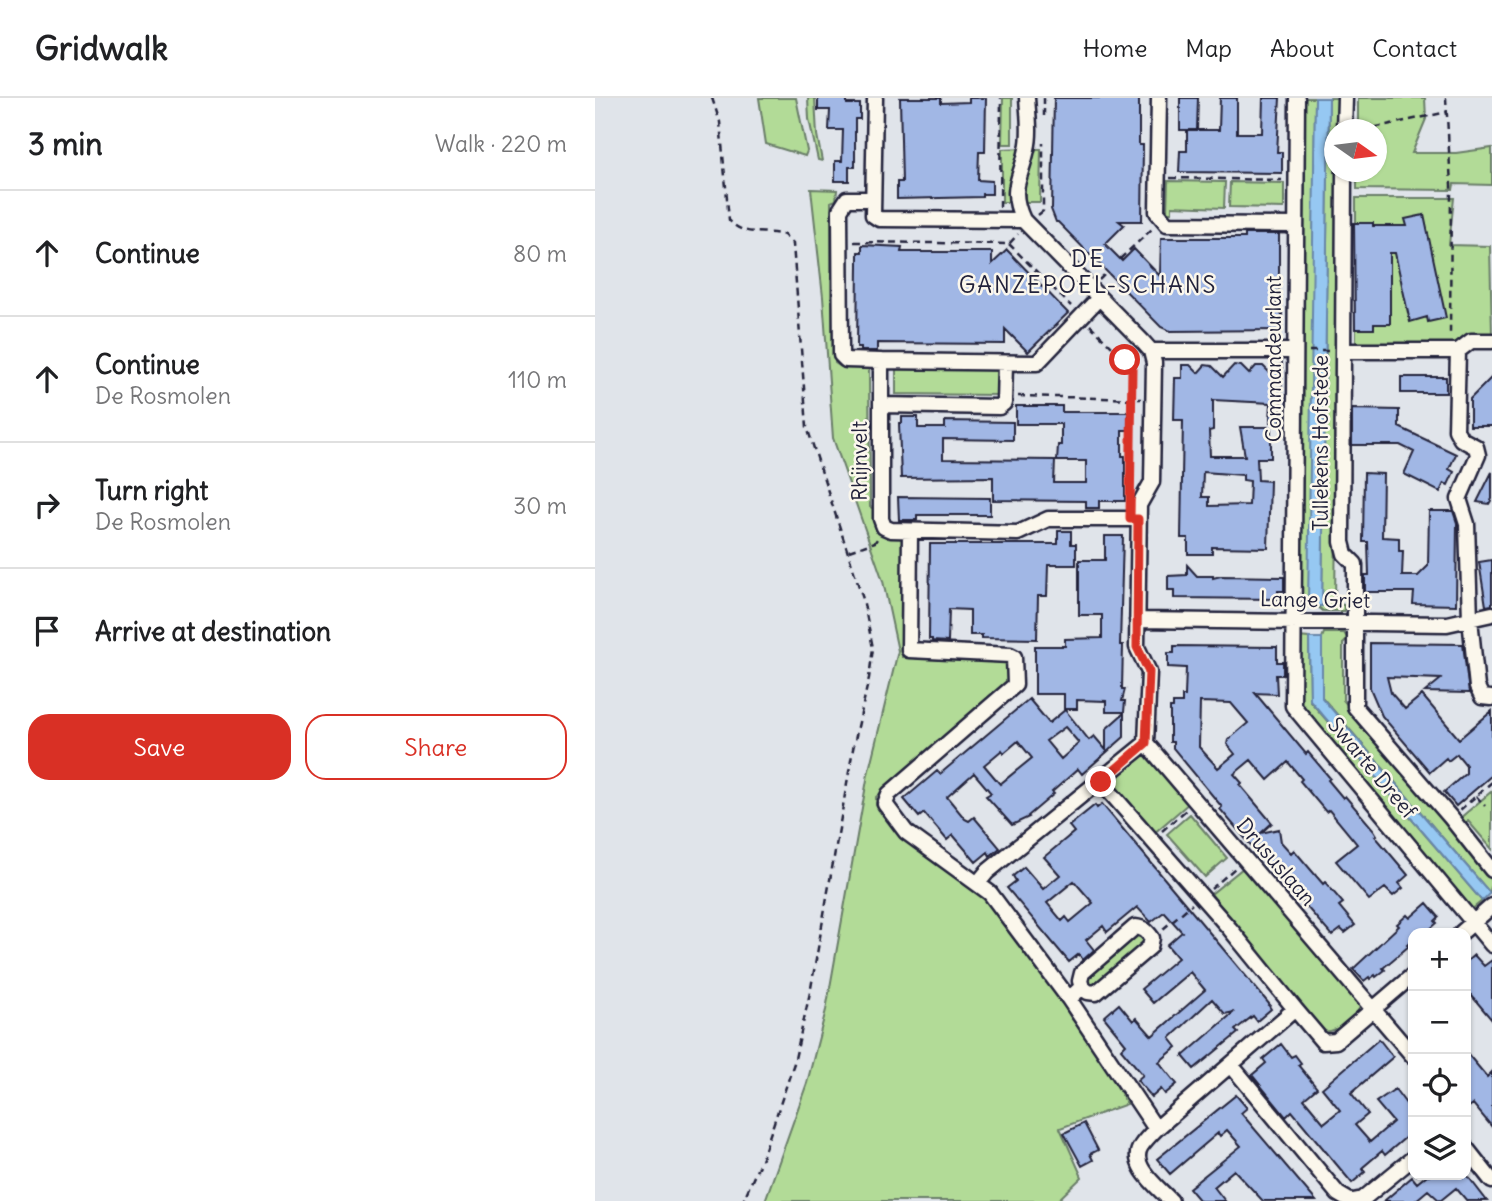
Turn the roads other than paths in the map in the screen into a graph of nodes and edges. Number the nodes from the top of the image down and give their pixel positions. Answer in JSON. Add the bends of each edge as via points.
{"nodes":[{"id":1,"x":875,"y":98,"type":"edge"},
{"id":2,"x":1027,"y":98,"type":"edge"},
{"id":3,"x":1159,"y":98,"type":"edge"},
{"id":4,"x":1297,"y":98,"type":"edge"},
{"id":5,"x":1345,"y":98,"type":"edge"},
{"id":6,"x":1345,"y":119,"type":"edge"},
{"id":7,"x":1344,"y":182,"type":"edge"},
{"id":8,"x":872,"y":199,"type":"junction"},
{"id":9,"x":1023,"y":220,"type":"junction"},
{"id":10,"x":1296,"y":225,"type":"junction"},
{"id":11,"x":1099,"y":298,"type":"junction"},
{"id":12,"x":1492,"y":341,"type":"edge"},
{"id":13,"x":1295,"y":351,"type":"junction"},
{"id":14,"x":1343,"y":351,"type":"junction"},
{"id":15,"x":1151,"y":352,"type":"junction"},
{"id":16,"x":1454,"y":352,"type":"junction"},
{"id":17,"x":881,"y":361,"type":"junction"},
{"id":18,"x":1005,"y":363,"type":"junction"},
{"id":19,"x":881,"y":405,"type":"junction"},
{"id":20,"x":1138,"y":519,"type":"junction"},
{"id":21,"x":910,"y":531,"type":"junction"},
{"id":22,"x":1492,"y":614,"type":"edge"},
{"id":23,"x":1470,"y":619,"type":"junction"},
{"id":24,"x":1137,"y":620,"type":"junction"},
{"id":25,"x":1293,"y":620,"type":"junction"},
{"id":26,"x":1356,"y":622,"type":"junction"},
{"id":27,"x":1491,"y":698,"type":"edge"},
{"id":28,"x":1146,"y":743,"type":"junction"},
{"id":29,"x":1101,"y":782,"type":"junction"},
{"id":30,"x":1492,"y":870,"type":"edge"},
{"id":31,"x":978,"y":883,"type":"junction"},
{"id":32,"x":1492,"y":906,"type":"edge"},
{"id":33,"x":1474,"y":922,"type":"junction"},
{"id":34,"x":1467,"y":928,"type":"edge"},
{"id":35,"x":1492,"y":945,"type":"edge"},
{"id":36,"x":1408,"y":979,"type":"edge"},
{"id":37,"x":1082,"y":987,"type":"junction"},
{"id":38,"x":1069,"y":999,"type":"junction"},
{"id":39,"x":1374,"y":1009,"type":"junction"},
{"id":40,"x":1294,"y":1010,"type":"junction"},
{"id":41,"x":1411,"y":1054,"type":"edge"},
{"id":42,"x":1231,"y":1065,"type":"junction"},
{"id":43,"x":1156,"y":1129,"type":"junction"},
{"id":44,"x":1471,"y":1154,"type":"edge"},
{"id":45,"x":1408,"y":1162,"type":"edge"},
{"id":46,"x":1492,"y":1181,"type":"edge"},
{"id":47,"x":1171,"y":1201,"type":"edge"},
{"id":48,"x":1351,"y":1201,"type":"edge"}],
"edges":[{"from":1,"to":8,"type":"street"},
{"from":2,"to":9,"type":"street","via":[[1028,148],[1017,180],[1016,205]]},
{"from":3,"to":10,"type":"street","via":[[1157,212],[1167,224]]},
{"from":4,"to":10,"type":"street","name":"Commandeurlant"},
{"from":5,"to":6,"type":"street"},
{"from":7,"to":14,"type":"street","name":"Tullekens Hofstede"},
{"from":8,"to":9,"type":"street","via":[[873,215],[879,219]]},
{"from":8,"to":17,"type":"street","via":[[847,199],[840,210],[841,355],[846,360]]},
{"from":9,"to":11,"type":"street"},
{"from":10,"to":13,"type":"street","name":"Commandeurlant"},
{"from":11,"to":15,"type":"street"},
{"from":11,"to":18,"type":"street","via":[[1037,363]]},
{"from":12,"to":16,"type":"street","via":[[1471,341]]},
{"from":13,"to":15,"type":"street"},
{"from":13,"to":25,"type":"street","name":"Commandeurlant"},
{"from":14,"to":16,"type":"street"},
{"from":14,"to":26,"type":"street","name":"Tullekens Hofstede","via":[[1342,542],[1345,554],[1355,564]]},
{"from":15,"to":20,"type":"street","via":[[1152,482],[1139,505]]},
{"from":16,"to":23,"type":"street","via":[[1457,430],[1461,439],[1476,447],[1478,455],[1459,499],[1467,524]]},
{"from":17,"to":18,"type":"street"},
{"from":17,"to":19,"type":"street","name":"Rhijnvelt"},
{"from":18,"to":19,"type":"street","via":[[1005,403],[999,407]]},
{"from":19,"to":21,"type":"street","name":"Rhijnvelt","via":[[881,519],[884,527]]},
{"from":20,"to":21,"type":"street","name":"Rhijnvelt","via":[[1048,519],[1018,533]]},
{"from":20,"to":24,"type":"street"},
{"from":21,"to":31,"type":"street","via":[[909,650],[1010,655],[1016,662],[1015,685],[889,794],[885,804],[907,832]]},
{"from":22,"to":23,"type":"street","name":"Lange Griet"},
{"from":23,"to":26,"type":"street","name":"Lange Griet","via":[[1447,624]]},
{"from":23,"to":27,"type":"street","via":[[1477,687],[1482,697]]},
{"from":24,"to":25,"type":"street","name":"Lange Griet"},
{"from":24,"to":28,"type":"street","via":[[1137,647],[1149,672]]},
{"from":25,"to":26,"type":"street","name":"Lange Griet"},
{"from":25,"to":33,"type":"street","name":"Swarte Dreef","via":[[1293,706]]},
{"from":26,"to":30,"type":"street","name":"Tullekens Hofstede","via":[[1355,707]]},
{"from":28,"to":29,"type":"street"},
{"from":28,"to":39,"type":"street","name":"Drususlaan"},
{"from":29,"to":31,"type":"street"},
{"from":29,"to":40,"type":"street"},
{"from":31,"to":38,"type":"street"},
{"from":32,"to":33,"type":"street"},
{"from":33,"to":34,"type":"street"},
{"from":33,"to":35,"type":"street","name":"Swarte Dreef"},
{"from":36,"to":39,"type":"street"},
{"from":37,"to":37,"type":"street","via":[[1082,973],[1135,927],[1148,932],[1150,947],[1096,993]]},
{"from":37,"to":38,"type":"street"},
{"from":38,"to":43,"type":"street"},
{"from":39,"to":40,"type":"street","via":[[1336,1041],[1323,1042]]},
{"from":39,"to":41,"type":"street","name":"Drususlaan"},
{"from":40,"to":42,"type":"street"},
{"from":42,"to":43,"type":"street"},
{"from":42,"to":48,"type":"street","via":[[1338,1194]]},
{"from":43,"to":47,"type":"street","via":[[1139,1147],[1137,1157],[1141,1168]]},
{"from":44,"to":46,"type":"street"},
{"from":45,"to":48,"type":"street","via":[[1363,1199]]}]}
